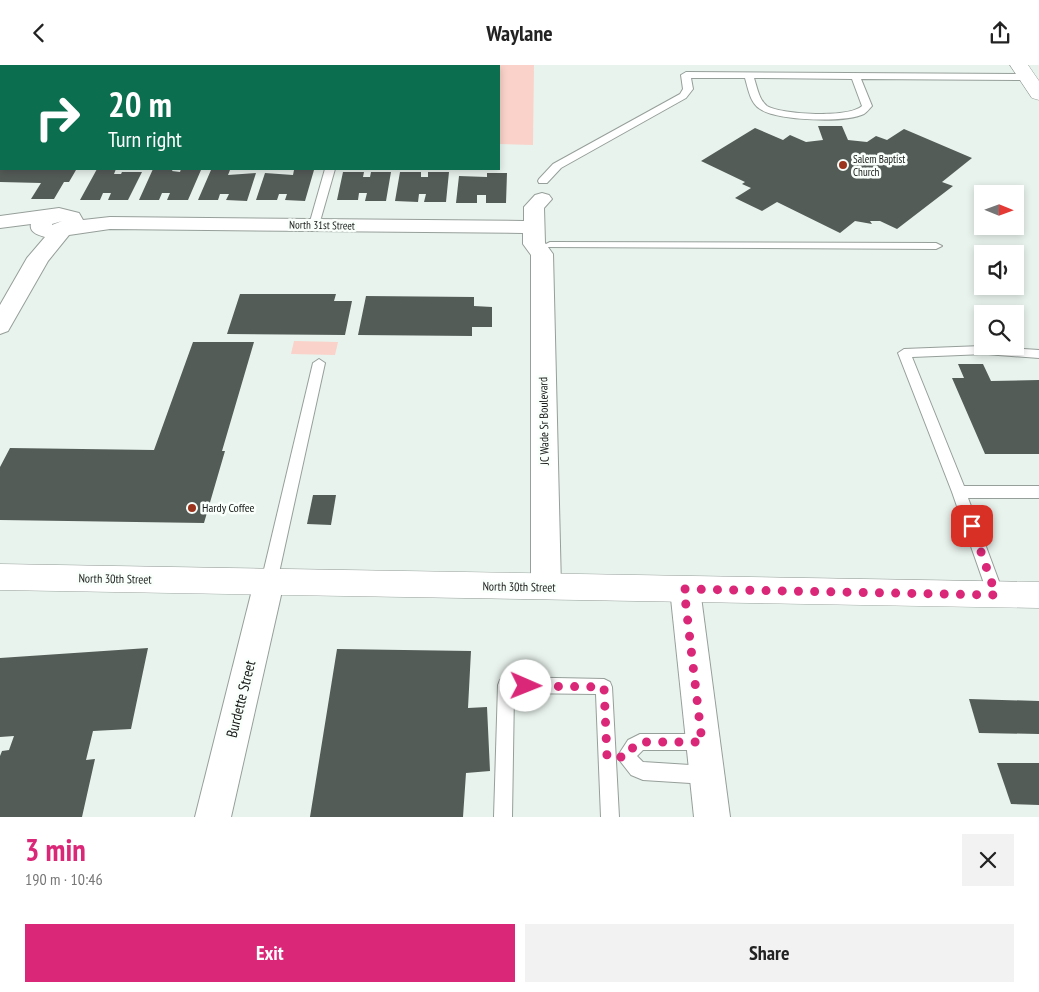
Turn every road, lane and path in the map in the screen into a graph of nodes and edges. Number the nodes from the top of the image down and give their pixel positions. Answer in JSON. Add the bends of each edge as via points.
{"nodes":[{"id":1,"x":683,"y":65,"type":"edge"},
{"id":2,"x":1028,"y":73,"type":"edge"},
{"id":3,"x":686,"y":75,"type":"junction"},
{"id":4,"x":749,"y":75,"type":"junction"},
{"id":5,"x":856,"y":75,"type":"junction"},
{"id":6,"x":1039,"y":94,"type":"edge"},
{"id":7,"x":330,"y":170,"type":"edge"},
{"id":8,"x":542,"y":190,"type":"junction"},
{"id":9,"x":3,"y":222,"type":"edge"},
{"id":10,"x":56,"y":225,"type":"junction"},
{"id":11,"x":314,"y":225,"type":"junction"},
{"id":12,"x":534,"y":227,"type":"junction"},
{"id":13,"x":936,"y":246,"type":"dead end"},
{"id":14,"x":546,"y":250,"type":"junction"},
{"id":15,"x":0,"y":326,"type":"edge"},
{"id":16,"x":1039,"y":354,"type":"edge"},
{"id":17,"x":320,"y":363,"type":"dead end"},
{"id":18,"x":959,"y":491,"type":"junction"},
{"id":19,"x":1039,"y":492,"type":"edge"},
{"id":20,"x":0,"y":577,"type":"edge"},
{"id":21,"x":269,"y":582,"type":"junction"},
{"id":22,"x":546,"y":587,"type":"junction"},
{"id":23,"x":684,"y":589,"type":"junction"},
{"id":24,"x":996,"y":595,"type":"junction"},
{"id":25,"x":1039,"y":595,"type":"edge"},
{"id":26,"x":702,"y":742,"type":"junction"},
{"id":27,"x":607,"y":757,"type":"junction"},
{"id":28,"x":626,"y":757,"type":"junction"},
{"id":29,"x":707,"y":775,"type":"junction"},
{"id":30,"x":213,"y":817,"type":"edge"},
{"id":31,"x":503,"y":817,"type":"edge"},
{"id":32,"x":610,"y":817,"type":"edge"},
{"id":33,"x":712,"y":817,"type":"edge"}],
"edges":[{"from":1,"to":3,"type":"lane"},
{"from":2,"to":5,"type":"lane"},
{"from":2,"to":6,"type":"main road"},
{"from":3,"to":4,"type":"lane"},
{"from":3,"to":8,"type":"lane","via":[[688,89],[683,96],[562,163],[552,170]]},
{"from":4,"to":5,"type":"lane"},
{"from":4,"to":5,"type":"lane","via":[[759,103],[769,111],[834,115],[858,113],[867,106]]},
{"from":7,"to":11,"type":"lane"},
{"from":8,"to":12,"type":"street","name":"JC Wade Sr Boulevard","via":[[534,207]]},
{"from":8,"to":14,"type":"street","name":"JC Wade Sr Boulevard","via":[[549,209]]},
{"from":9,"to":10,"type":"street","name":"North 31st Street"},
{"from":10,"to":11,"type":"street","name":"North 31st Street"},
{"from":10,"to":15,"type":"street"},
{"from":11,"to":12,"type":"street","name":"North 31st Street"},
{"from":12,"to":14,"type":"street","name":"JC Wade Sr Boulevard","via":[[534,244]]},
{"from":13,"to":14,"type":"lane"},
{"from":14,"to":22,"type":"street","name":"JC Wade Sr Boulevard"},
{"from":16,"to":18,"type":"lane","via":[[985,350],[904,353]]},
{"from":17,"to":21,"type":"lane"},
{"from":18,"to":19,"type":"lane"},
{"from":18,"to":24,"type":"lane"},
{"from":20,"to":21,"type":"main road","name":"North 30th Street"},
{"from":21,"to":22,"type":"main road","name":"North 30th Street"},
{"from":21,"to":30,"type":"street","name":"Burdette Street"},
{"from":22,"to":23,"type":"main road","name":"North 30th Street"},
{"from":23,"to":24,"type":"main road","name":"North 30th Street"},
{"from":23,"to":26,"type":"street"},
{"from":24,"to":25,"type":"main road","name":"North 30th Street"},
{"from":26,"to":28,"type":"lane","via":[[640,742]]},
{"from":26,"to":29,"type":"street"},
{"from":27,"to":28,"type":"lane"},
{"from":27,"to":31,"type":"lane","via":[[604,687],[506,685]]},
{"from":27,"to":32,"type":"lane"},
{"from":28,"to":29,"type":"lane","via":[[643,771]]},
{"from":29,"to":33,"type":"street"}]}
